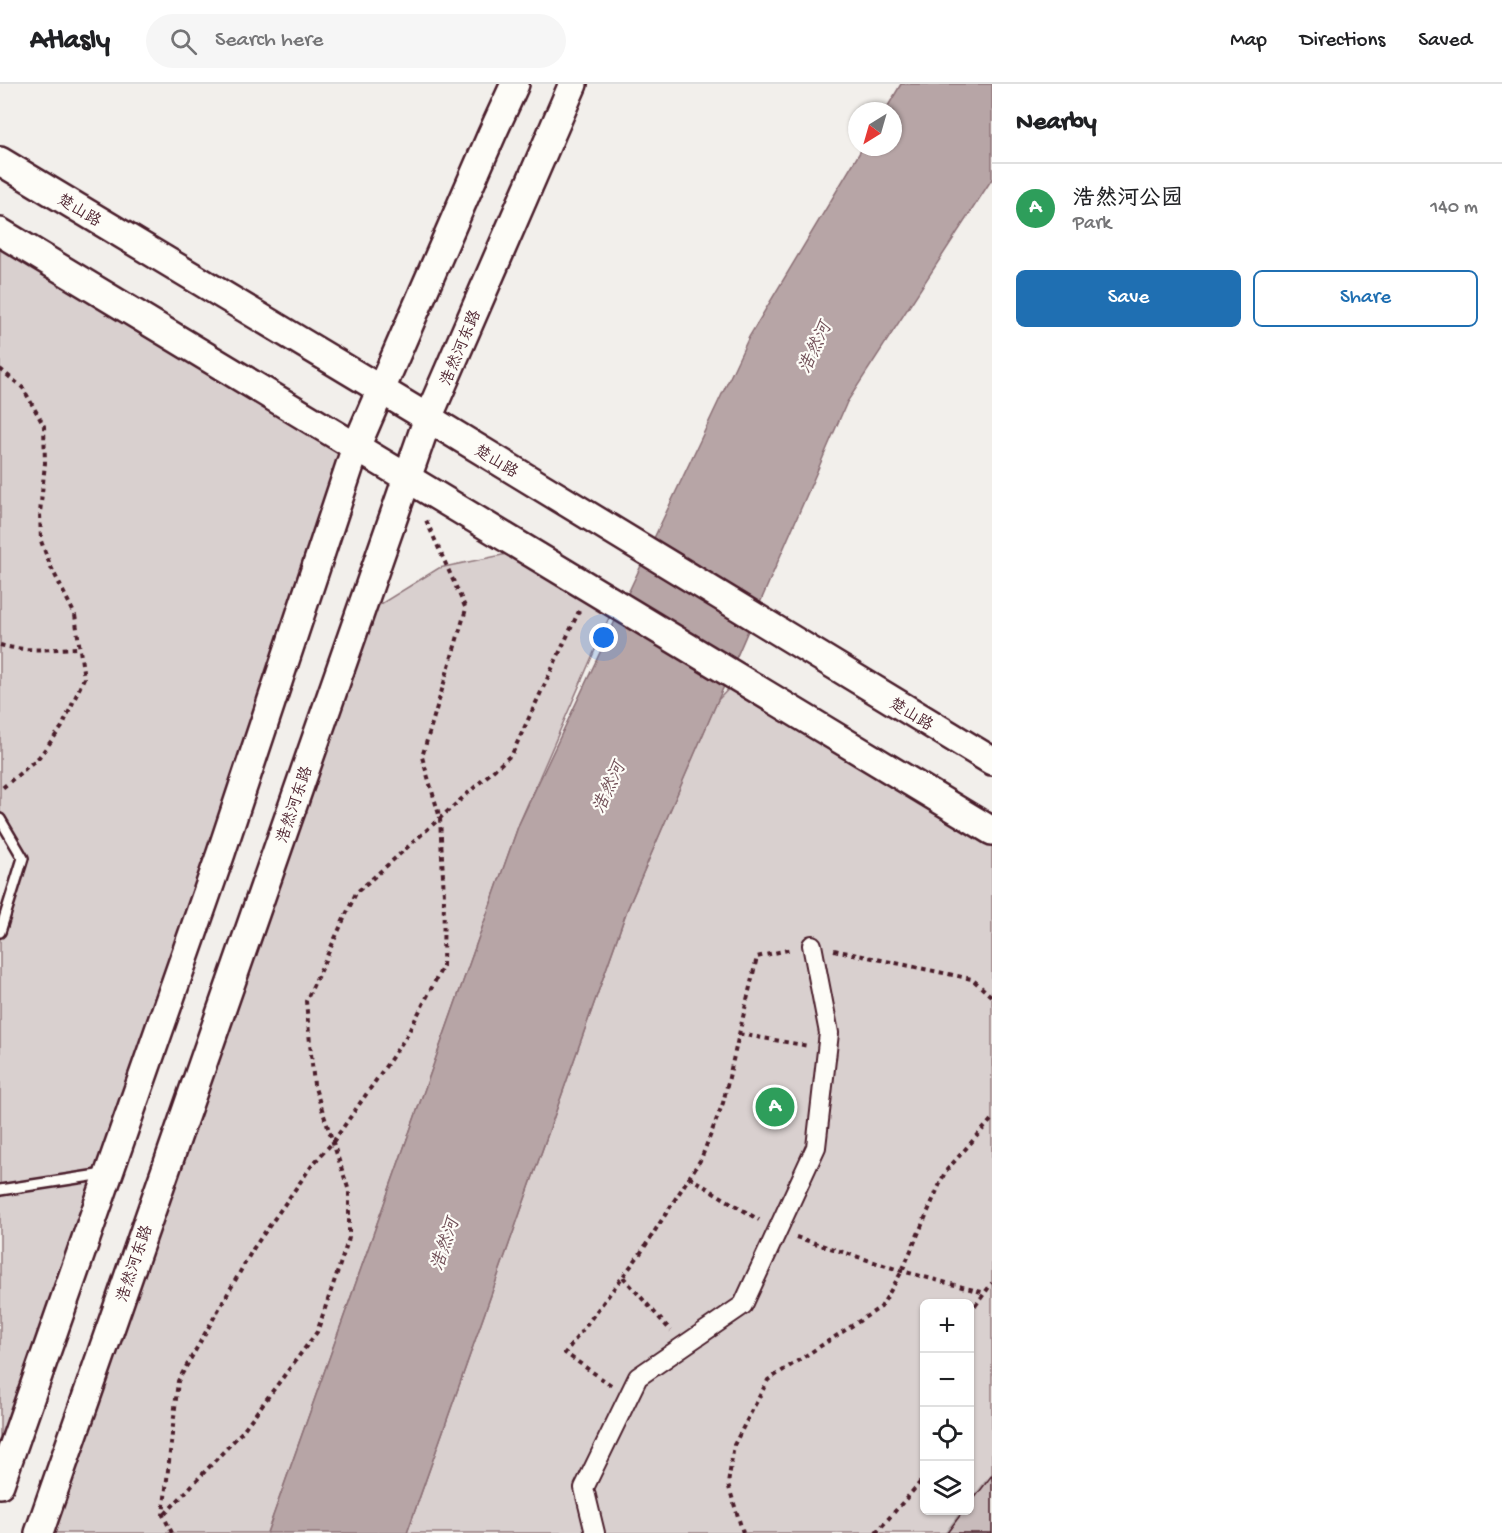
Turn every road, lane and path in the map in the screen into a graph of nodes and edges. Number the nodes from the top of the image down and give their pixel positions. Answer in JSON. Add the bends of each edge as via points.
{"nodes":[{"id":1,"x":515,"y":84,"type":"edge"},
{"id":2,"x":573,"y":84,"type":"edge"},
{"id":3,"x":0,"y":161,"type":"edge"},
{"id":4,"x":0,"y":232,"type":"edge"},
{"id":5,"x":0,"y":369,"type":"edge"},
{"id":6,"x":381,"y":390,"type":"junction"},
{"id":7,"x":428,"y":418,"type":"junction"},
{"id":8,"x":356,"y":447,"type":"junction"},
{"id":9,"x":407,"y":478,"type":"junction"},
{"id":10,"x":425,"y":518,"type":"dead end"},
{"id":11,"x":590,"y":588,"type":"junction"},
{"id":12,"x":0,"y":645,"type":"edge"},
{"id":13,"x":79,"y":648,"type":"junction"},
{"id":14,"x":992,"y":761,"type":"edge"},
{"id":15,"x":0,"y":790,"type":"edge"},
{"id":16,"x":440,"y":818,"type":"junction"},
{"id":17,"x":0,"y":819,"type":"edge"},
{"id":18,"x":992,"y":831,"type":"edge"},
{"id":19,"x":0,"y":932,"type":"edge"},
{"id":20,"x":812,"y":945,"type":"junction"},
{"id":21,"x":992,"y":997,"type":"edge"},
{"id":22,"x":739,"y":1034,"type":"junction"},
{"id":23,"x":827,"y":1049,"type":"junction"},
{"id":24,"x":992,"y":1119,"type":"edge"},
{"id":25,"x":333,"y":1142,"type":"junction"},
{"id":26,"x":109,"y":1173,"type":"junction"},
{"id":27,"x":689,"y":1177,"type":"junction"},
{"id":28,"x":0,"y":1190,"type":"edge"},
{"id":29,"x":777,"y":1231,"type":"junction"},
{"id":30,"x":902,"y":1271,"type":"junction"},
{"id":31,"x":623,"y":1277,"type":"junction"},
{"id":32,"x":992,"y":1283,"type":"edge"},
{"id":33,"x":985,"y":1293,"type":"junction"},
{"id":34,"x":974,"y":1307,"type":"edge"},
{"id":35,"x":683,"y":1346,"type":"junction"},
{"id":36,"x":628,"y":1397,"type":"junction"},
{"id":37,"x":920,"y":1483,"type":"edge"},
{"id":38,"x":0,"y":1484,"type":"edge"},
{"id":39,"x":164,"y":1515,"type":"junction"},
{"id":40,"x":39,"y":1533,"type":"edge"},
{"id":41,"x":172,"y":1533,"type":"edge"},
{"id":42,"x":595,"y":1533,"type":"edge"},
{"id":43,"x":744,"y":1533,"type":"edge"},
{"id":44,"x":876,"y":1533,"type":"edge"}],
"edges":[{"from":1,"to":6,"type":"main road"},
{"from":2,"to":7,"type":"main road","name":"浩然河东路"},
{"from":3,"to":6,"type":"main road","name":"楚山路"},
{"from":4,"to":8,"type":"main road"},
{"from":5,"to":13,"type":"path","via":[[23,388],[44,426],[41,541],[75,615]]},
{"from":6,"to":7,"type":"main road","name":"楚山路"},
{"from":6,"to":8,"type":"main road"},
{"from":7,"to":9,"type":"main road","name":"浩然河东路"},
{"from":7,"to":14,"type":"main road","name":"楚山路"},
{"from":8,"to":9,"type":"main road"},
{"from":8,"to":26,"type":"main road"},
{"from":9,"to":11,"type":"main road"},
{"from":9,"to":40,"type":"main road","name":"浩然河东路"},
{"from":10,"to":16,"type":"path","via":[[466,609],[422,757]]},
{"from":11,"to":16,"type":"path","via":[[512,754]]},
{"from":11,"to":18,"type":"main road"},
{"from":12,"to":13,"type":"path","via":[[15,649]]},
{"from":13,"to":15,"type":"path","via":[[84,678],[62,727],[39,757]]},
{"from":16,"to":25,"type":"path","via":[[443,966],[406,1037]]},
{"from":16,"to":25,"type":"path","via":[[356,892],[306,1001],[314,1085]]},
{"from":17,"to":19,"type":"lane","via":[[23,858]]},
{"from":20,"to":21,"type":"path","via":[[972,979]]},
{"from":20,"to":22,"type":"path","via":[[757,957]]},
{"from":20,"to":23,"type":"street","via":[[829,1033]]},
{"from":22,"to":23,"type":"path"},
{"from":22,"to":27,"type":"path","via":[[723,1103],[701,1159]]},
{"from":23,"to":29,"type":"street","via":[[816,1147]]},
{"from":24,"to":30,"type":"path","via":[[945,1172]]},
{"from":25,"to":39,"type":"path","via":[[253,1249],[178,1381]]},
{"from":25,"to":39,"type":"path","via":[[349,1191],[349,1238],[317,1332],[241,1433]]},
{"from":26,"to":28,"type":"lane"},
{"from":26,"to":38,"type":"main road"},
{"from":27,"to":29,"type":"path"},
{"from":27,"to":31,"type":"path"},
{"from":29,"to":30,"type":"path"},
{"from":29,"to":35,"type":"street","via":[[743,1305]]},
{"from":30,"to":33,"type":"path"},
{"from":30,"to":43,"type":"path","via":[[881,1307],[768,1380],[734,1445],[728,1484]]},
{"from":31,"to":35,"type":"path"},
{"from":31,"to":36,"type":"path","via":[[566,1353]]},
{"from":32,"to":33,"type":"path"},
{"from":33,"to":34,"type":"path"},
{"from":35,"to":36,"type":"street","via":[[638,1377]]},
{"from":36,"to":42,"type":"street","via":[[584,1488]]},
{"from":37,"to":44,"type":"path"},
{"from":39,"to":41,"type":"path"}]}
